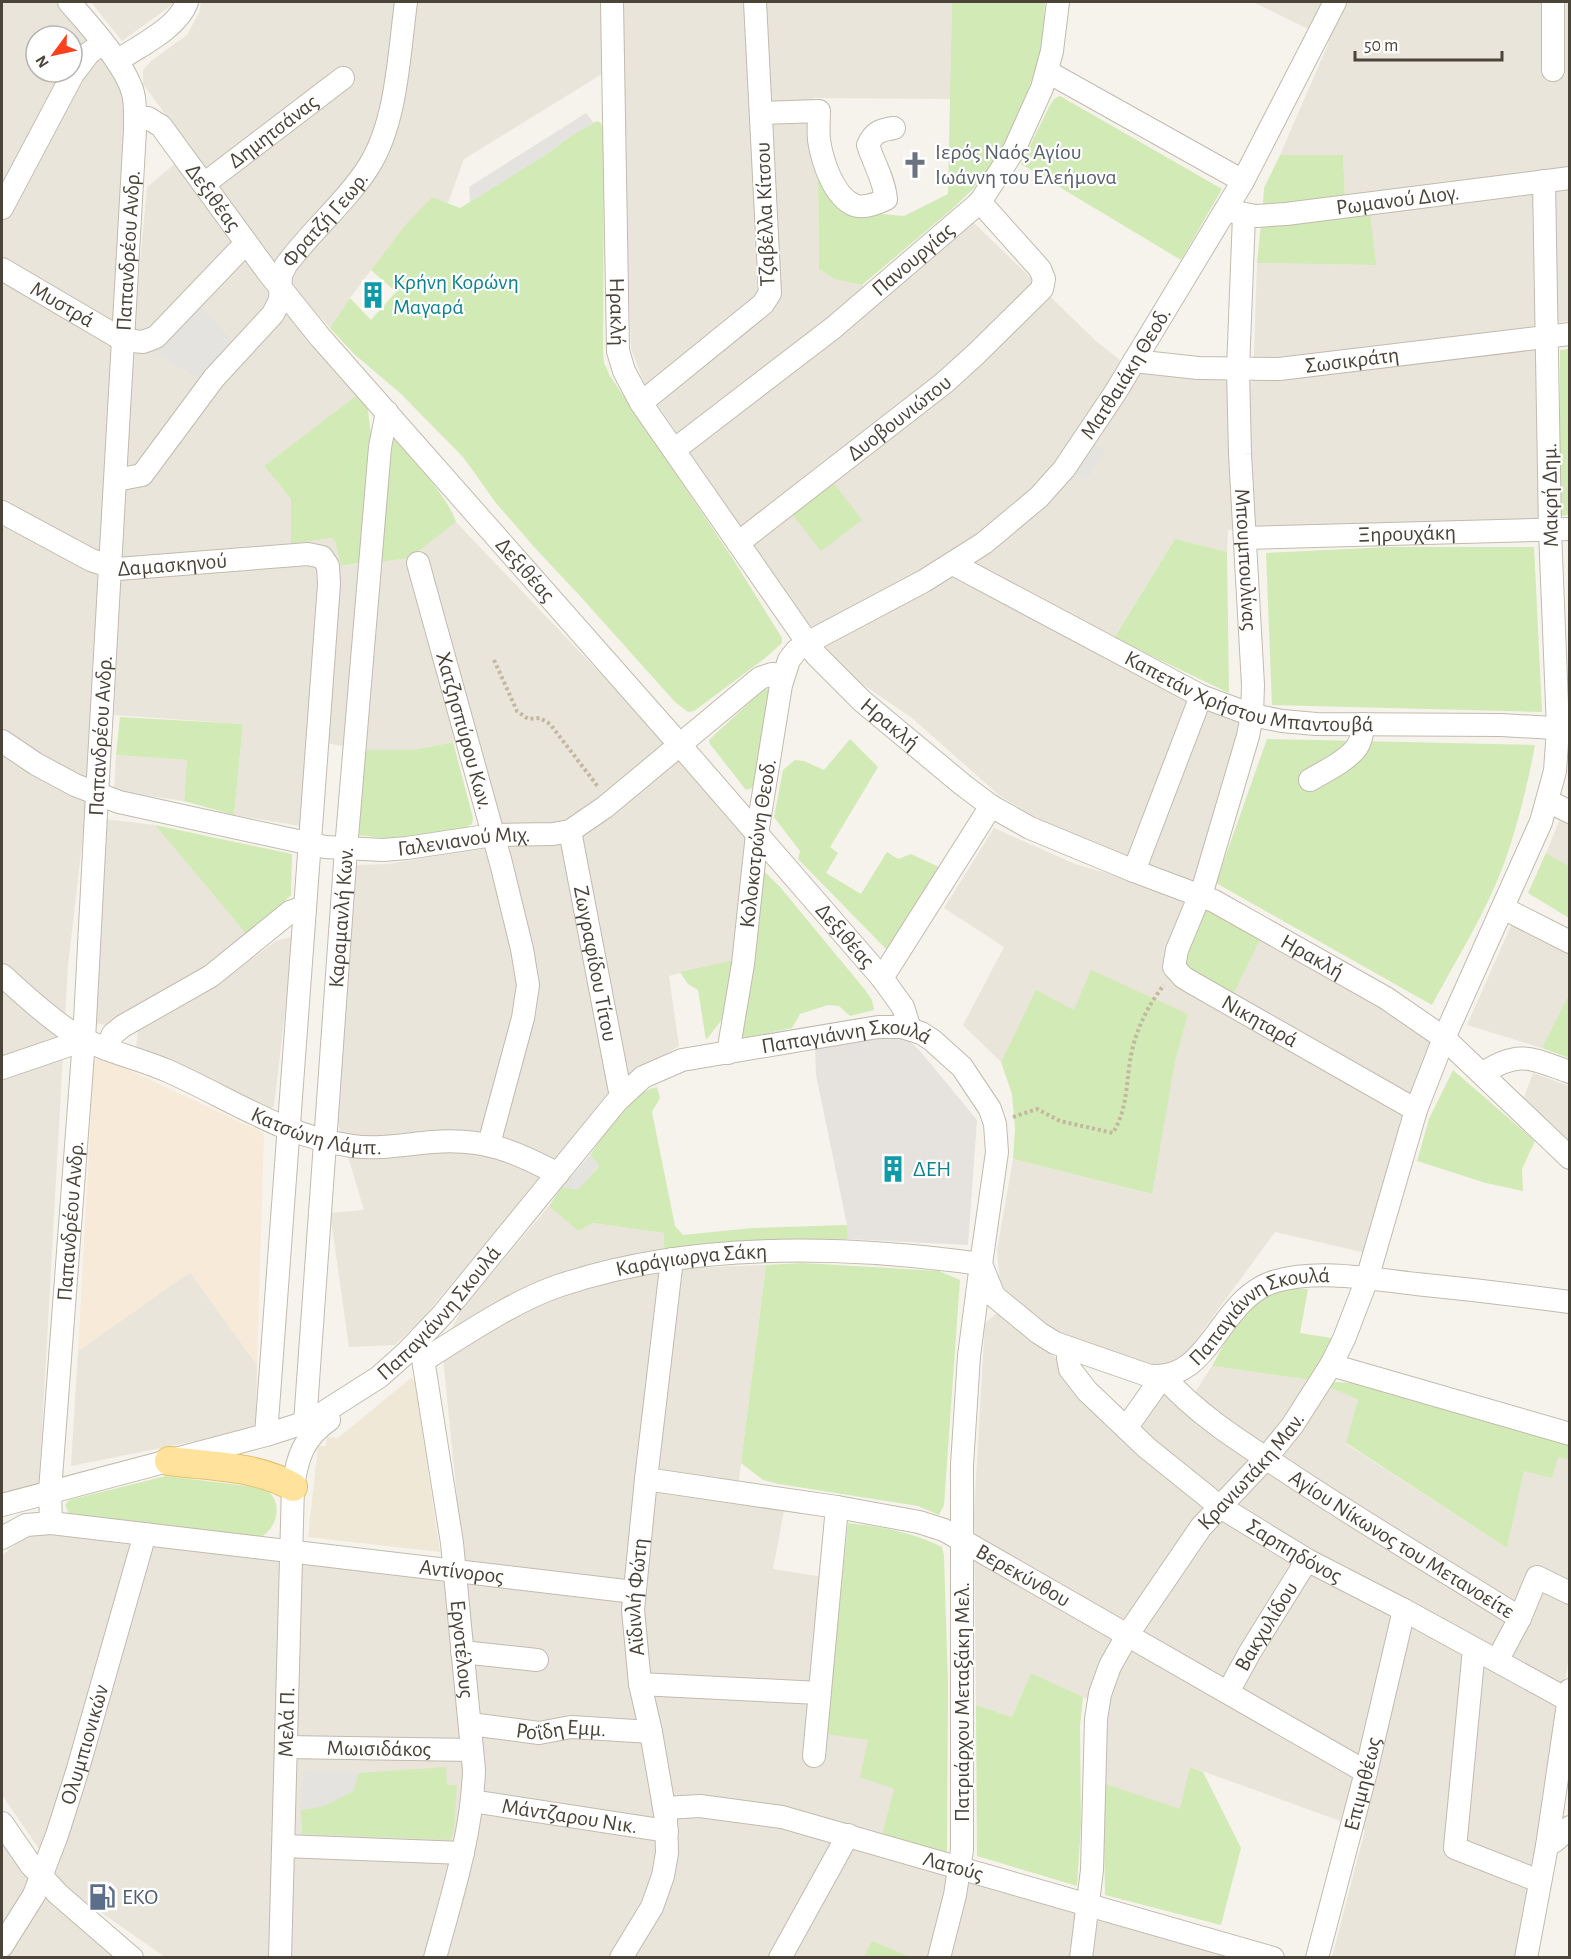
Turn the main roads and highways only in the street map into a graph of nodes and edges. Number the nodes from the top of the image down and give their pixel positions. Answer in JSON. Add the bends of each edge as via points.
{"nodes":[{"id":1,"x":169,"y":1461,"type":"road end"},
{"id":2,"x":293,"y":1487,"type":"road end"}],
"edges":[{"from":1,"to":2,"type":"main road","via":[[258,1474]]}]}
